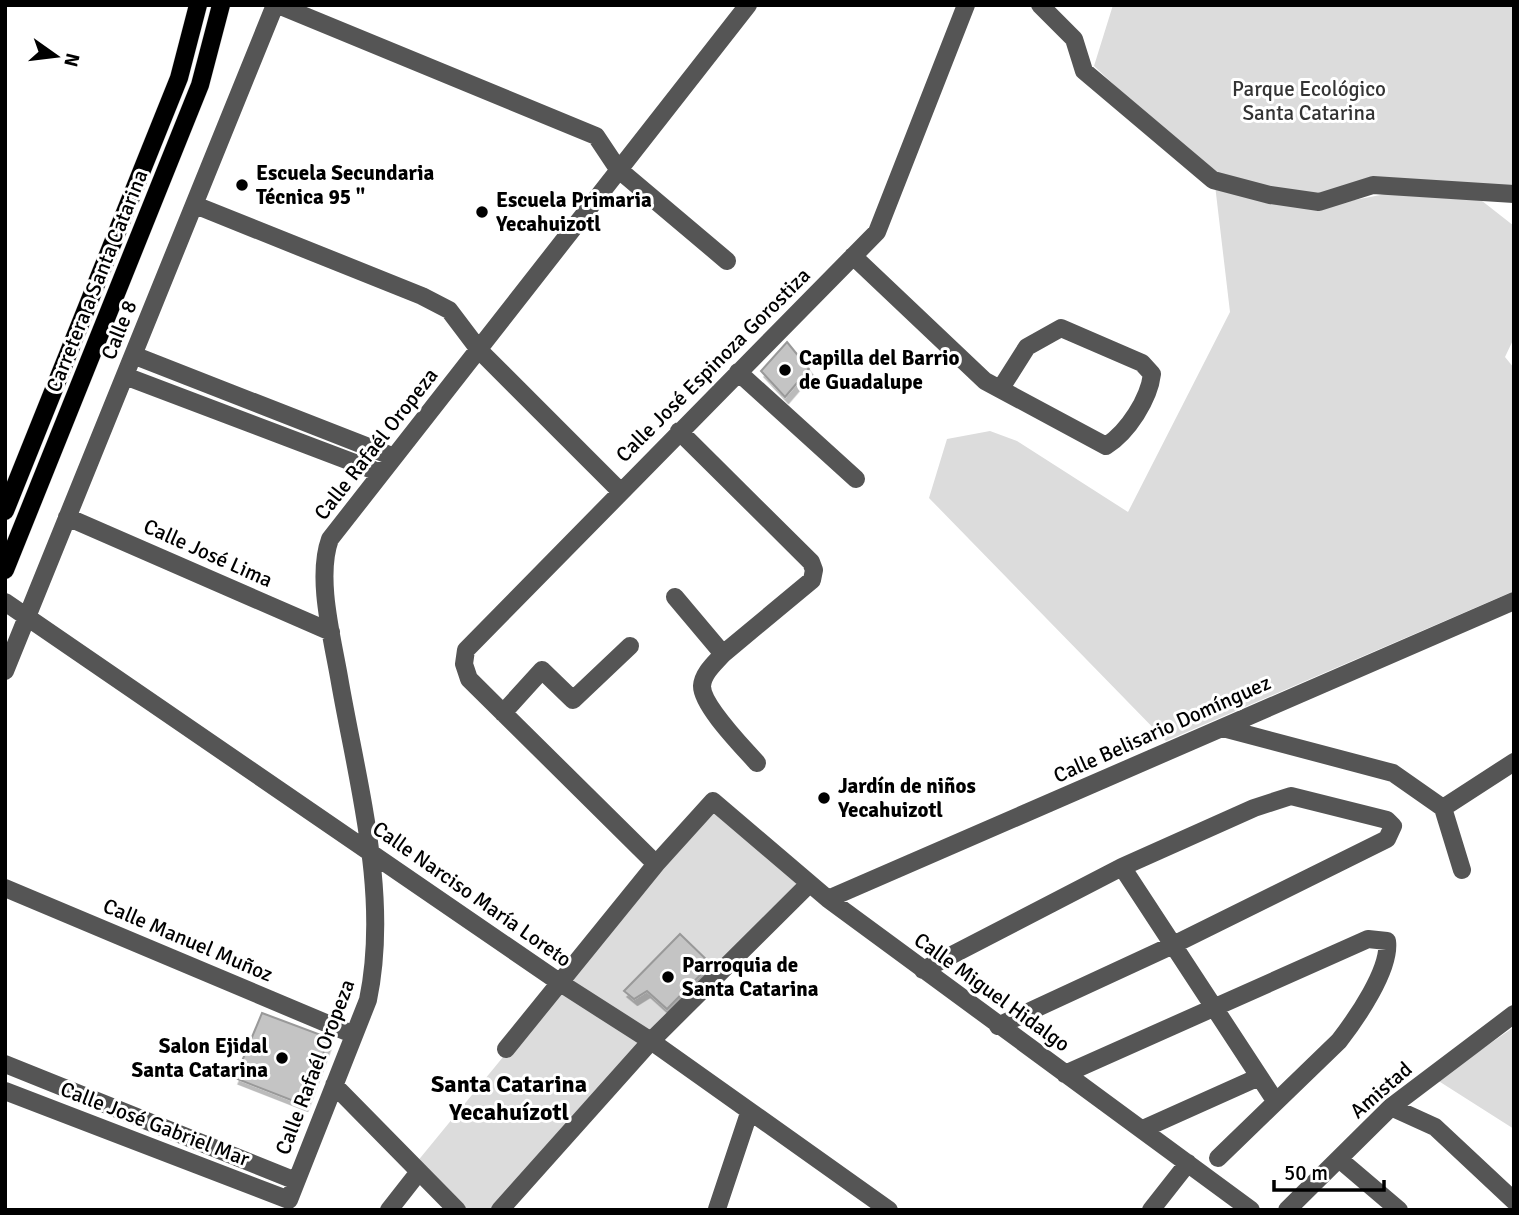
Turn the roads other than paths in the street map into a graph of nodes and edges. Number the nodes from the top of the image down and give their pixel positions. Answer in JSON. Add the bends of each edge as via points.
{"nodes":[{"id":1,"x":198,"y":5,"type":"edge"},
{"id":2,"x":221,"y":5,"type":"edge"},
{"id":3,"x":276,"y":5,"type":"edge"},
{"id":4,"x":966,"y":5,"type":"edge"},
{"id":5,"x":1040,"y":5,"type":"edge"},
{"id":6,"x":740,"y":7,"type":"edge"},
{"id":7,"x":618,"y":169,"type":"junction"},
{"id":8,"x":1514,"y":194,"type":"edge"},
{"id":9,"x":195,"y":205,"type":"junction"},
{"id":10,"x":853,"y":256,"type":"junction"},
{"id":11,"x":727,"y":261,"type":"dead end"},
{"id":12,"x":480,"y":351,"type":"junction"},
{"id":13,"x":133,"y":355,"type":"junction"},
{"id":14,"x":738,"y":372,"type":"junction"},
{"id":15,"x":125,"y":376,"type":"junction"},
{"id":16,"x":1001,"y":388,"type":"junction"},
{"id":17,"x":679,"y":431,"type":"junction"},
{"id":18,"x":394,"y":457,"type":"junction"},
{"id":19,"x":381,"y":473,"type":"junction"},
{"id":20,"x":856,"y":479,"type":"dead end"},
{"id":21,"x":620,"y":491,"type":"junction"},
{"id":22,"x":5,"y":511,"type":"edge"},
{"id":23,"x":67,"y":517,"type":"junction"},
{"id":24,"x":5,"y":570,"type":"edge"},
{"id":25,"x":675,"y":597,"type":"dead end"},
{"id":26,"x":1514,"y":601,"type":"edge"},
{"id":27,"x":5,"y":602,"type":"edge"},
{"id":28,"x":28,"y":616,"type":"junction"},
{"id":29,"x":331,"y":632,"type":"junction"},
{"id":30,"x":630,"y":646,"type":"dead end"},
{"id":31,"x":723,"y":654,"type":"junction"},
{"id":32,"x":5,"y":671,"type":"edge"},
{"id":33,"x":503,"y":713,"type":"junction"},
{"id":34,"x":1223,"y":728,"type":"junction"},
{"id":35,"x":1514,"y":762,"type":"edge"},
{"id":36,"x":757,"y":763,"type":"dead end"},
{"id":37,"x":1443,"y":808,"type":"junction"},
{"id":38,"x":369,"y":850,"type":"junction"},
{"id":39,"x":656,"y":864,"type":"junction"},
{"id":40,"x":1122,"y":867,"type":"junction"},
{"id":41,"x":1462,"y":870,"type":"dead end"},
{"id":42,"x":809,"y":884,"type":"junction"},
{"id":43,"x":5,"y":888,"type":"edge"},
{"id":44,"x":828,"y":899,"type":"junction"},
{"id":45,"x":1173,"y":945,"type":"junction"},
{"id":46,"x":923,"y":970,"type":"junction"},
{"id":47,"x":562,"y":984,"type":"junction"},
{"id":48,"x":1214,"y":1007,"type":"junction"},
{"id":49,"x":1514,"y":1014,"type":"edge"},
{"id":50,"x":998,"y":1026,"type":"junction"},
{"id":51,"x":352,"y":1034,"type":"junction"},
{"id":52,"x":651,"y":1041,"type":"junction"},
{"id":53,"x":506,"y":1049,"type":"dead end"},
{"id":54,"x":5,"y":1064,"type":"edge"},
{"id":55,"x":1065,"y":1074,"type":"junction"},
{"id":56,"x":1259,"y":1077,"type":"junction"},
{"id":57,"x":334,"y":1085,"type":"junction"},
{"id":58,"x":5,"y":1091,"type":"edge"},
{"id":59,"x":1276,"y":1102,"type":"junction"},
{"id":60,"x":1391,"y":1107,"type":"junction"},
{"id":61,"x":749,"y":1113,"type":"junction"},
{"id":62,"x":1143,"y":1129,"type":"junction"},
{"id":63,"x":1218,"y":1158,"type":"dead end"},
{"id":64,"x":1339,"y":1159,"type":"junction"},
{"id":65,"x":1188,"y":1163,"type":"junction"},
{"id":66,"x":418,"y":1174,"type":"junction"},
{"id":67,"x":296,"y":1181,"type":"junction"},
{"id":68,"x":289,"y":1200,"type":"joint"},
{"id":69,"x":1514,"y":1201,"type":"edge"},
{"id":70,"x":717,"y":1209,"type":"edge"},
{"id":71,"x":389,"y":1210,"type":"edge"},
{"id":72,"x":457,"y":1210,"type":"edge"},
{"id":73,"x":500,"y":1210,"type":"edge"},
{"id":74,"x":889,"y":1210,"type":"edge"},
{"id":75,"x":1151,"y":1210,"type":"edge"},
{"id":76,"x":1251,"y":1210,"type":"edge"},
{"id":77,"x":1287,"y":1210,"type":"edge"},
{"id":78,"x":1399,"y":1210,"type":"edge"}],
"edges":[{"from":1,"to":22,"type":"main road","name":"Carretera a Santa Catarina","via":[[179,78]]},
{"from":2,"to":24,"type":"main road","name":"Carretera a Santa Catarina","via":[[200,85]]},
{"from":3,"to":7,"type":"street","via":[[596,136]]},
{"from":3,"to":9,"type":"street","name":"Calle 8"},
{"from":4,"to":10,"type":"street","name":"Calle José Espinoza Gorostiza","via":[[877,232]]},
{"from":5,"to":8,"type":"street","via":[[1074,38],[1084,71],[1213,180],[1319,202],[1373,185]]},
{"from":6,"to":7,"type":"street","name":"Calle Rafaél Oropeza"},
{"from":7,"to":11,"type":"street"},
{"from":7,"to":12,"type":"street","name":"Calle Rafaél Oropeza"},
{"from":9,"to":12,"type":"street","via":[[449,310]]},
{"from":9,"to":13,"type":"street","name":"Calle 8"},
{"from":10,"to":14,"type":"street","name":"Calle José Espinoza Gorostiza"},
{"from":10,"to":16,"type":"street","via":[[985,381]]},
{"from":12,"to":18,"type":"street","name":"Calle Rafaél Oropeza"},
{"from":12,"to":21,"type":"street"},
{"from":13,"to":15,"type":"street","name":"Calle 8"},
{"from":13,"to":18,"type":"street"},
{"from":14,"to":17,"type":"street","name":"Calle José Espinoza Gorostiza"},
{"from":14,"to":20,"type":"street"},
{"from":15,"to":19,"type":"street"},
{"from":15,"to":23,"type":"street","name":"Calle 8"},
{"from":16,"to":16,"type":"street","via":[[1027,347],[1061,328],[1142,363],[1152,374],[1150,390],[1117,439],[1106,446]]},
{"from":17,"to":21,"type":"street","name":"Calle José Espinoza Gorostiza"},
{"from":17,"to":31,"type":"street","via":[[814,570],[812,580]]},
{"from":18,"to":19,"type":"street","name":"Calle Rafaél Oropeza"},
{"from":19,"to":29,"type":"street","name":"Calle Rafaél Oropeza","via":[[330,539],[325,553]]},
{"from":21,"to":33,"type":"street","name":"Calle José Espinoza Gorostiza","via":[[466,650],[469,679]]},
{"from":23,"to":28,"type":"street","name":"Calle 8"},
{"from":23,"to":29,"type":"street","name":"Calle José Lima"},
{"from":25,"to":31,"type":"street"},
{"from":26,"to":34,"type":"street","name":"Calle Belisario Domínguez"},
{"from":27,"to":28,"type":"street","name":"Calle Narciso María Loreto"},
{"from":28,"to":32,"type":"street","name":"Calle 8"},
{"from":28,"to":38,"type":"street","name":"Calle Narciso María Loreto"},
{"from":29,"to":38,"type":"street","name":"Calle Rafaél Oropeza"},
{"from":30,"to":33,"type":"street","via":[[573,700],[542,670]]},
{"from":31,"to":36,"type":"street","via":[[705,675],[706,702]]},
{"from":33,"to":39,"type":"street","name":"Calle José Espinoza Gorostiza"},
{"from":34,"to":37,"type":"street","via":[[1393,773]]},
{"from":34,"to":44,"type":"street","name":"Calle Belisario Domínguez"},
{"from":35,"to":37,"type":"street"},
{"from":37,"to":41,"type":"street"},
{"from":38,"to":47,"type":"street","name":"Calle Narciso María Loreto"},
{"from":38,"to":51,"type":"street","name":"Calle Rafaél Oropeza","via":[[377,920],[375,966],[368,1000]]},
{"from":39,"to":42,"type":"street","name":"Calle Miguel Hidalgo","via":[[713,801]]},
{"from":39,"to":47,"type":"street"},
{"from":40,"to":45,"type":"street"},
{"from":40,"to":45,"type":"street","via":[[1291,796],[1387,820],[1393,826],[1387,839]]},
{"from":40,"to":46,"type":"street"},
{"from":42,"to":44,"type":"street","name":"Calle Miguel Hidalgo"},
{"from":42,"to":52,"type":"street"},
{"from":43,"to":51,"type":"street","name":"Calle Manuel Muñoz"},
{"from":44,"to":46,"type":"street","name":"Calle Miguel Hidalgo"},
{"from":45,"to":48,"type":"street"},
{"from":45,"to":50,"type":"street"},
{"from":46,"to":50,"type":"street","name":"Calle Miguel Hidalgo"},
{"from":47,"to":52,"type":"street","name":"Calle Narciso María Loreto"},
{"from":47,"to":53,"type":"street"},
{"from":48,"to":55,"type":"street"},
{"from":48,"to":56,"type":"street"},
{"from":48,"to":59,"type":"street","via":[[1368,939],[1387,941],[1389,952],[1356,1020]]},
{"from":49,"to":60,"type":"street","name":"Amistad"},
{"from":50,"to":55,"type":"street","name":"Calle Miguel Hidalgo"},
{"from":51,"to":57,"type":"street","name":"Calle Rafaél Oropeza"},
{"from":52,"to":61,"type":"street","name":"Calle Narciso María Loreto"},
{"from":52,"to":73,"type":"street"},
{"from":54,"to":67,"type":"street","name":"Calle José Gabriel Mar"},
{"from":55,"to":62,"type":"street","name":"Calle Miguel Hidalgo"},
{"from":56,"to":59,"type":"street"},
{"from":56,"to":62,"type":"street"},
{"from":57,"to":66,"type":"street"},
{"from":57,"to":67,"type":"street","name":"Calle Rafaél Oropeza"},
{"from":58,"to":68,"type":"street","name":"Calle José Gabriel Mar"},
{"from":59,"to":63,"type":"street"},
{"from":60,"to":64,"type":"street","name":"Amistad"},
{"from":60,"to":69,"type":"street","via":[[1435,1126]]},
{"from":61,"to":70,"type":"street"},
{"from":61,"to":74,"type":"street","name":"Calle Narciso María Loreto"},
{"from":62,"to":65,"type":"street","name":"Calle Miguel Hidalgo"},
{"from":64,"to":77,"type":"street","name":"Amistad"},
{"from":64,"to":78,"type":"street"},
{"from":65,"to":75,"type":"street"},
{"from":65,"to":76,"type":"street","name":"Calle Miguel Hidalgo"},
{"from":66,"to":71,"type":"street"},
{"from":66,"to":72,"type":"street"},
{"from":67,"to":68,"type":"street","name":"Calle Rafaél Oropeza"}]}
